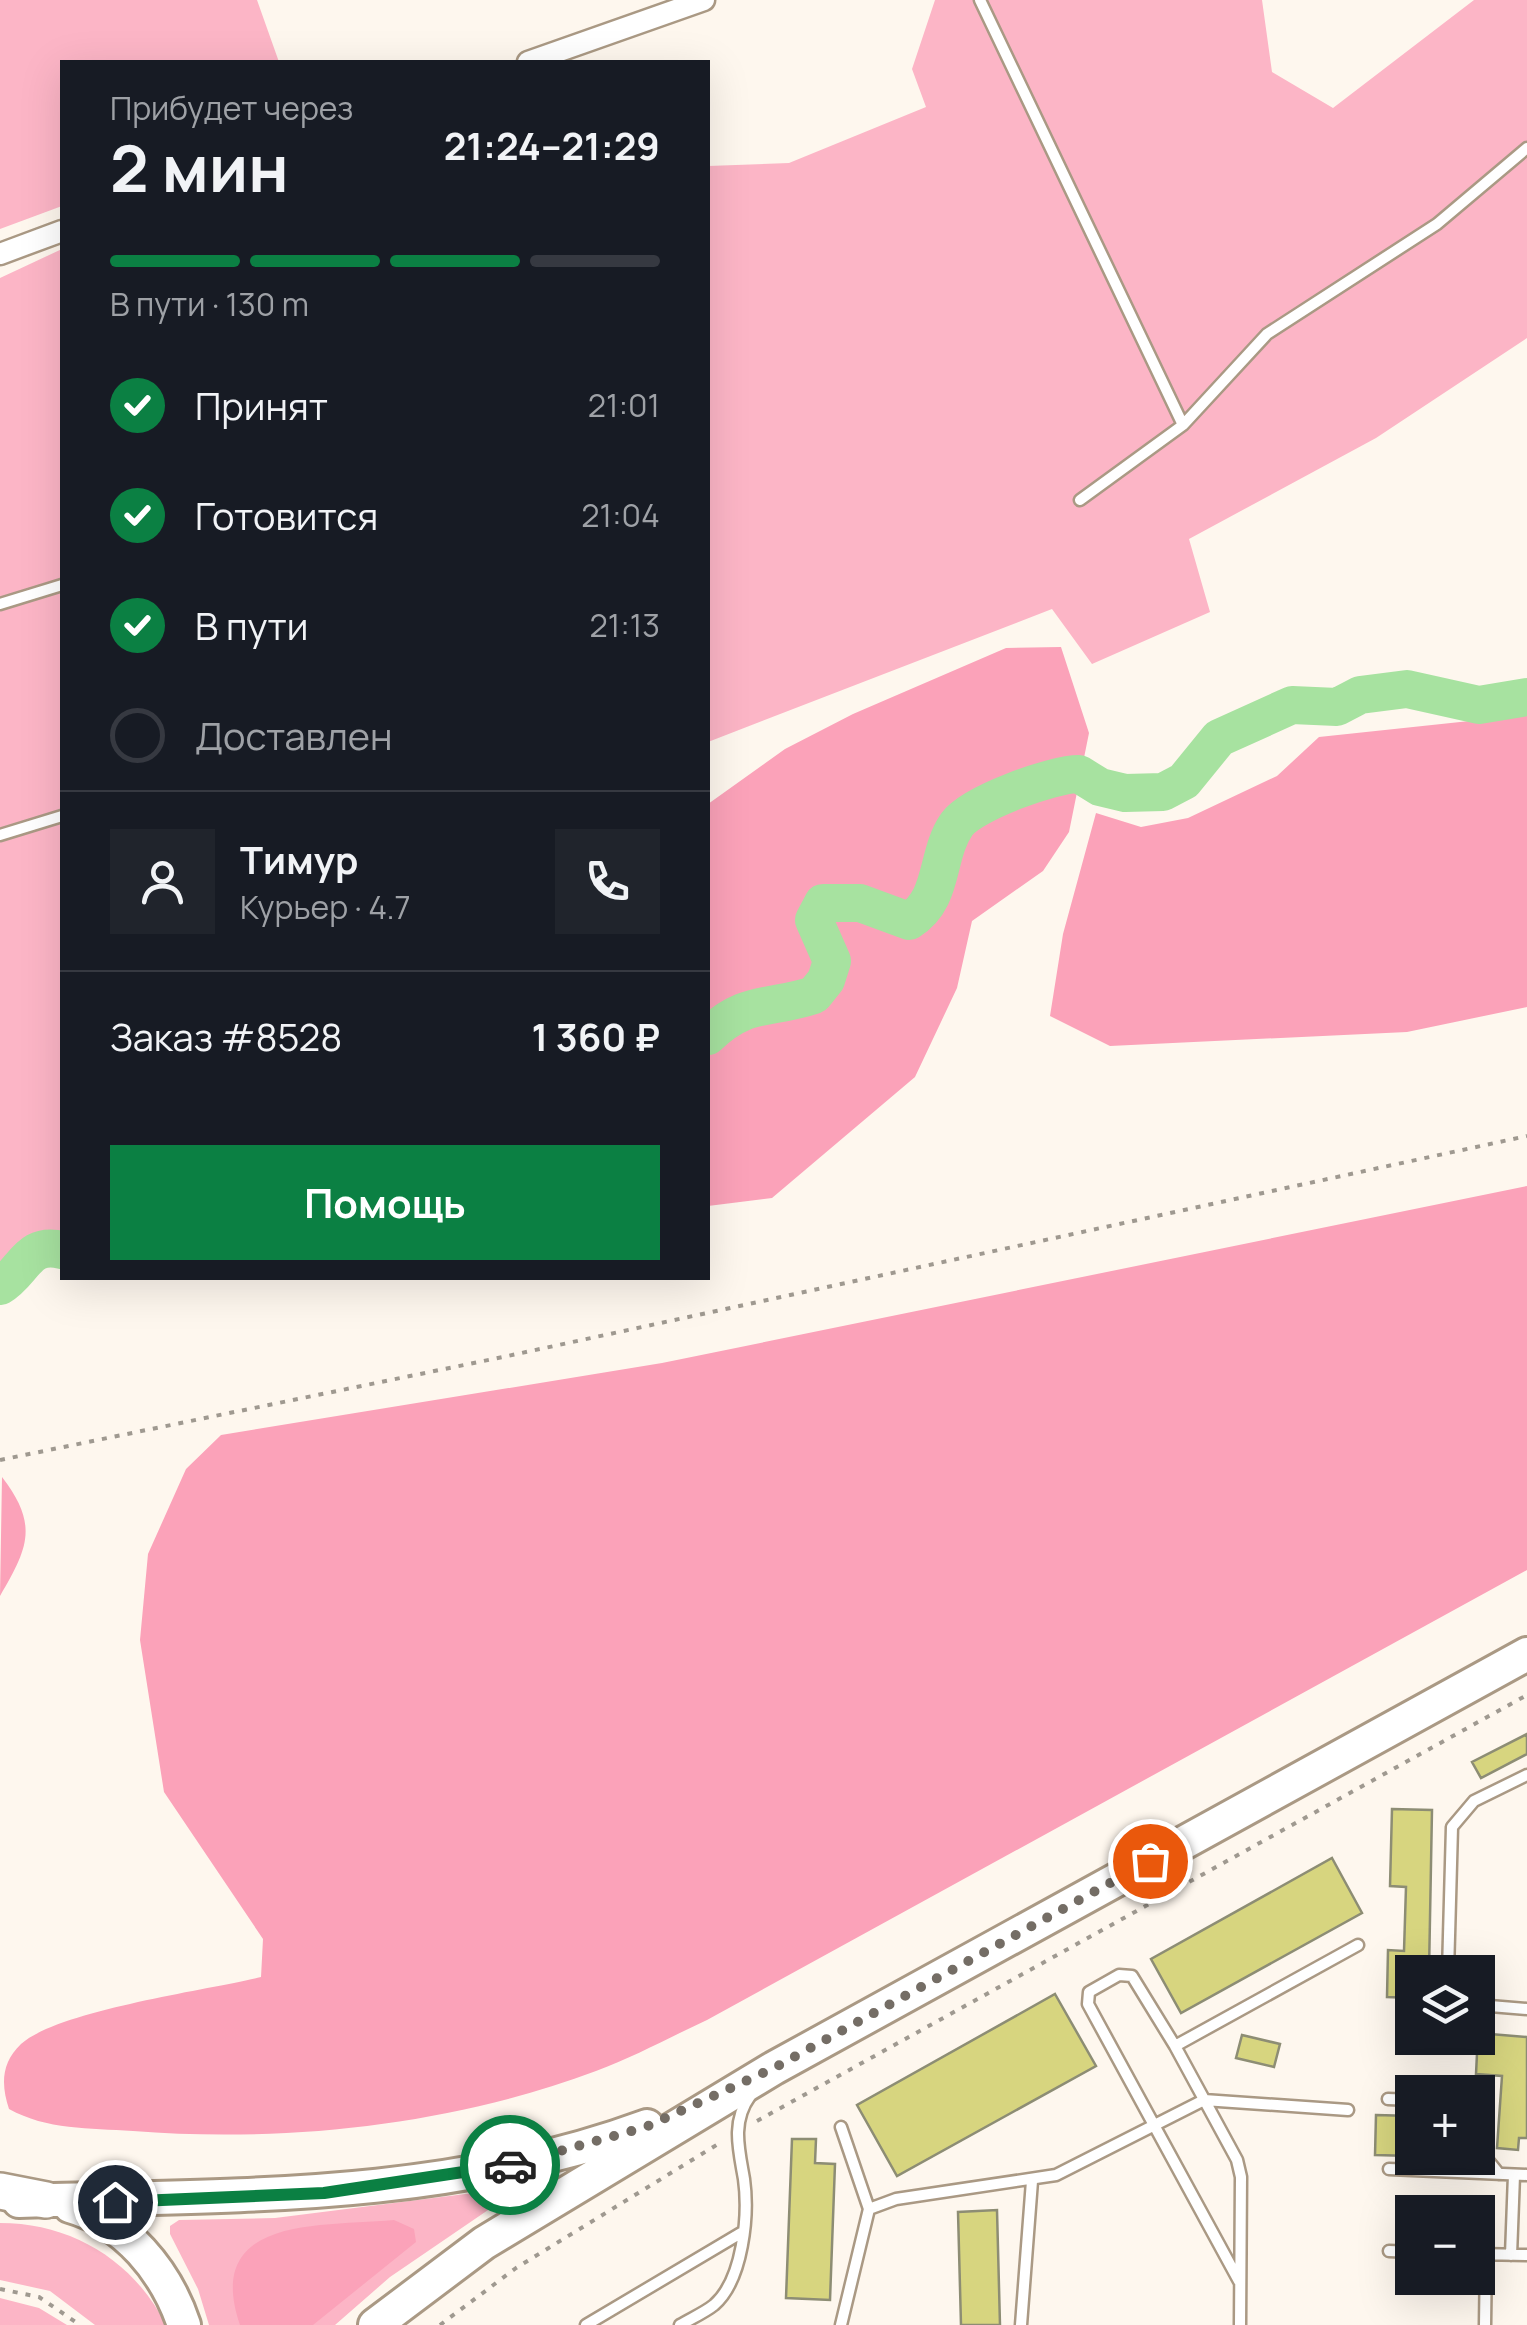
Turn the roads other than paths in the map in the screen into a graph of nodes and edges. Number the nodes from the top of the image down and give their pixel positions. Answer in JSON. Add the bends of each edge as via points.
{"nodes":[{"id":1,"x":704,"y":0,"type":"edge"},
{"id":2,"x":980,"y":0,"type":"edge"},
{"id":3,"x":534,"y":60,"type":"edge"},
{"id":4,"x":1527,"y":148,"type":"edge"},
{"id":5,"x":60,"y":232,"type":"edge"},
{"id":6,"x":0,"y":254,"type":"edge"},
{"id":7,"x":1183,"y":425,"type":"junction"},
{"id":8,"x":1080,"y":500,"type":"dead end"},
{"id":9,"x":60,"y":586,"type":"edge"},
{"id":10,"x":0,"y":604,"type":"edge"},
{"id":11,"x":60,"y":817,"type":"edge"},
{"id":12,"x":0,"y":835,"type":"edge"},
{"id":13,"x":1527,"y":1654,"type":"edge"},
{"id":14,"x":1527,"y":1775,"type":"edge"},
{"id":15,"x":1358,"y":1945,"type":"dead end"},
{"id":16,"x":1448,"y":1955,"type":"edge"},
{"id":17,"x":1495,"y":2007,"type":"edge"},
{"id":18,"x":1527,"y":2008,"type":"edge"},
{"id":19,"x":1174,"y":2046,"type":"junction"},
{"id":20,"x":774,"y":2068,"type":"junction"},
{"id":21,"x":1388,"y":2099,"type":"dead end"},
{"id":22,"x":1395,"y":2099,"type":"edge"},
{"id":23,"x":1204,"y":2100,"type":"junction"},
{"id":24,"x":1348,"y":2110,"type":"dead end"},
{"id":25,"x":842,"y":2127,"type":"dead end"},
{"id":26,"x":1155,"y":2128,"type":"junction"},
{"id":27,"x":1389,"y":2169,"type":"dead end"},
{"id":28,"x":1495,"y":2169,"type":"edge"},
{"id":29,"x":1499,"y":2174,"type":"junction"},
{"id":30,"x":1514,"y":2174,"type":"junction"},
{"id":31,"x":1527,"y":2175,"type":"edge"},
{"id":32,"x":1032,"y":2181,"type":"junction"},
{"id":33,"x":0,"y":2190,"type":"edge"},
{"id":34,"x":46,"y":2200,"type":"junction"},
{"id":35,"x":0,"y":2202,"type":"edge"},
{"id":36,"x":869,"y":2209,"type":"junction"},
{"id":37,"x":741,"y":2234,"type":"junction"},
{"id":38,"x":1389,"y":2251,"type":"dead end"},
{"id":39,"x":1395,"y":2251,"type":"edge"},
{"id":40,"x":1495,"y":2254,"type":"edge"},
{"id":41,"x":1511,"y":2255,"type":"junction"},
{"id":42,"x":1527,"y":2255,"type":"edge"},
{"id":43,"x":1240,"y":2284,"type":"junction"},
{"id":44,"x":1483,"y":2295,"type":"edge"},
{"id":45,"x":184,"y":2325,"type":"edge"},
{"id":46,"x":375,"y":2325,"type":"edge"},
{"id":47,"x":586,"y":2325,"type":"edge"},
{"id":48,"x":680,"y":2325,"type":"edge"},
{"id":49,"x":841,"y":2325,"type":"edge"},
{"id":50,"x":1021,"y":2325,"type":"edge"},
{"id":51,"x":1240,"y":2325,"type":"edge"},
{"id":52,"x":1484,"y":2325,"type":"edge"}],
"edges":[{"from":1,"to":3,"type":"street"},
{"from":2,"to":7,"type":"lane"},
{"from":4,"to":7,"type":"lane","via":[[1436,224],[1267,334]]},
{"from":5,"to":6,"type":"street"},
{"from":7,"to":8,"type":"lane"},
{"from":9,"to":10,"type":"lane"},
{"from":11,"to":12,"type":"lane"},
{"from":13,"to":20,"type":"main road"},
{"from":14,"to":16,"type":"lane","via":[[1474,1801],[1452,1827]]},
{"from":15,"to":19,"type":"lane"},
{"from":17,"to":18,"type":"lane"},
{"from":19,"to":23,"type":"lane"},
{"from":19,"to":26,"type":"lane","via":[[1132,1976],[1118,1975],[1089,1992],[1088,2004]]},
{"from":20,"to":34,"type":"main road","via":[[646,2127],[534,2161],[297,2196]]},
{"from":20,"to":37,"type":"lane","via":[[746,2100],[737,2132]]},
{"from":20,"to":46,"type":"main road","via":[[484,2243]]},
{"from":21,"to":22,"type":"lane"},
{"from":23,"to":24,"type":"lane"},
{"from":23,"to":26,"type":"lane"},
{"from":23,"to":43,"type":"lane","via":[[1241,2177]]},
{"from":25,"to":36,"type":"lane"},
{"from":26,"to":32,"type":"lane"},
{"from":26,"to":43,"type":"lane"},
{"from":27,"to":29,"type":"lane"},
{"from":28,"to":29,"type":"lane"},
{"from":29,"to":30,"type":"lane"},
{"from":30,"to":31,"type":"lane"},
{"from":30,"to":41,"type":"lane"},
{"from":32,"to":36,"type":"lane"},
{"from":32,"to":50,"type":"lane"},
{"from":33,"to":34,"type":"highway"},
{"from":34,"to":35,"type":"main road"},
{"from":34,"to":45,"type":"main road","via":[[102,2220],[128,2239],[159,2272]]},
{"from":36,"to":49,"type":"lane"},
{"from":37,"to":47,"type":"lane"},
{"from":37,"to":48,"type":"lane","via":[[727,2289]]},
{"from":38,"to":39,"type":"lane"},
{"from":40,"to":41,"type":"lane"},
{"from":41,"to":42,"type":"lane"},
{"from":43,"to":51,"type":"lane"},
{"from":44,"to":52,"type":"lane"}]}
